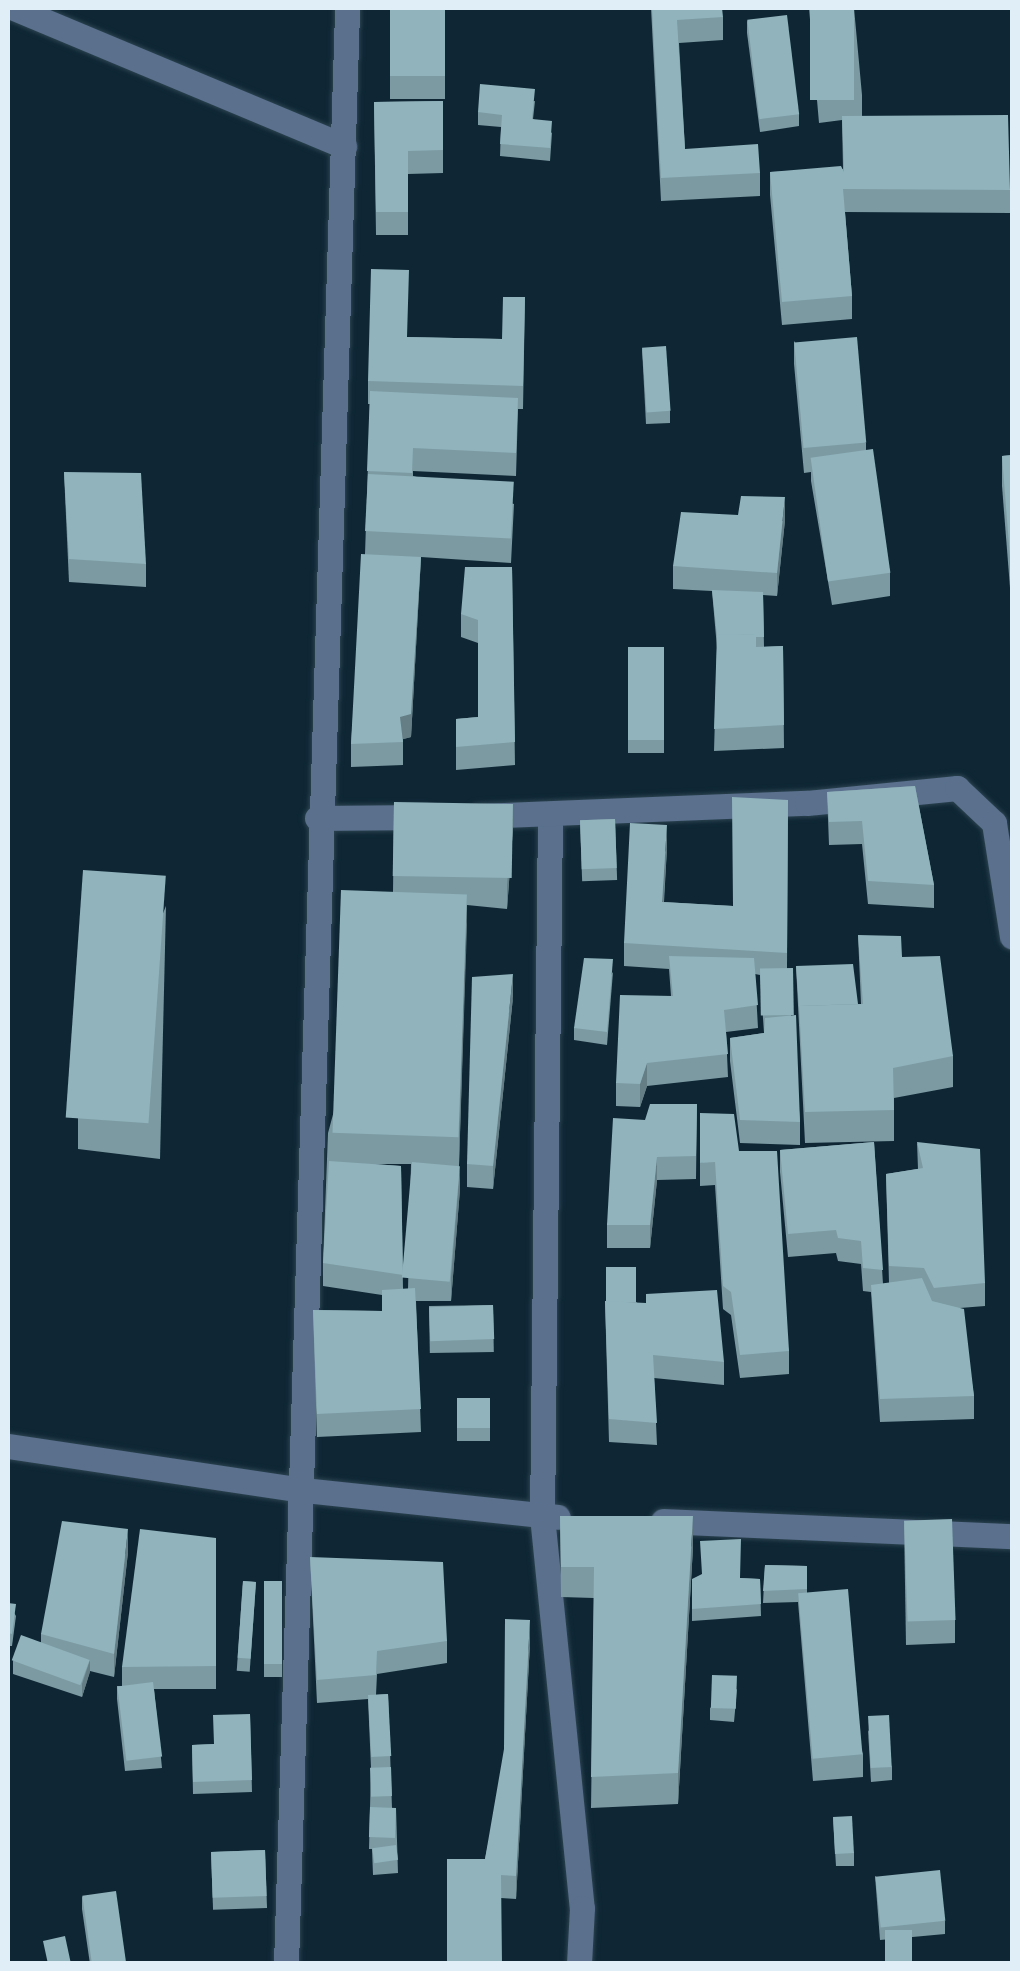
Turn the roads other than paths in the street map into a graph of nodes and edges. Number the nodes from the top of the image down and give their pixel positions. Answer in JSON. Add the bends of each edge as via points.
{"nodes":[{"id":1,"x":14,"y":8,"type":"edge"},
{"id":2,"x":347,"y":8,"type":"edge"},
{"id":3,"x":344,"y":146,"type":"junction"},
{"id":4,"x":550,"y":814,"type":"junction"},
{"id":5,"x":317,"y":818,"type":"junction"},
{"id":6,"x":1003,"y":823,"type":"edge"},
{"id":7,"x":1012,"y":937,"type":"edge"},
{"id":8,"x":8,"y":1446,"type":"edge"},
{"id":9,"x":303,"y":1490,"type":"junction"},
{"id":10,"x":542,"y":1516,"type":"junction"},
{"id":11,"x":582,"y":1518,"type":"edge"},
{"id":12,"x":640,"y":1520,"type":"edge"},
{"id":13,"x":1012,"y":1536,"type":"edge"},
{"id":14,"x":286,"y":1964,"type":"edge"},
{"id":15,"x":579,"y":1964,"type":"edge"}],
"edges":[{"from":1,"to":3,"type":"street"},
{"from":2,"to":3,"type":"street"},
{"from":3,"to":5,"type":"street"},
{"from":4,"to":5,"type":"street"},
{"from":4,"to":6,"type":"street","via":[[807,803],[957,788]]},
{"from":4,"to":10,"type":"street"},
{"from":5,"to":9,"type":"street"},
{"from":6,"to":7,"type":"street"},
{"from":8,"to":9,"type":"street"},
{"from":9,"to":10,"type":"street"},
{"from":9,"to":14,"type":"street"},
{"from":10,"to":11,"type":"street"},
{"from":10,"to":15,"type":"street","via":[[582,1908]]},
{"from":12,"to":13,"type":"street"}]}
